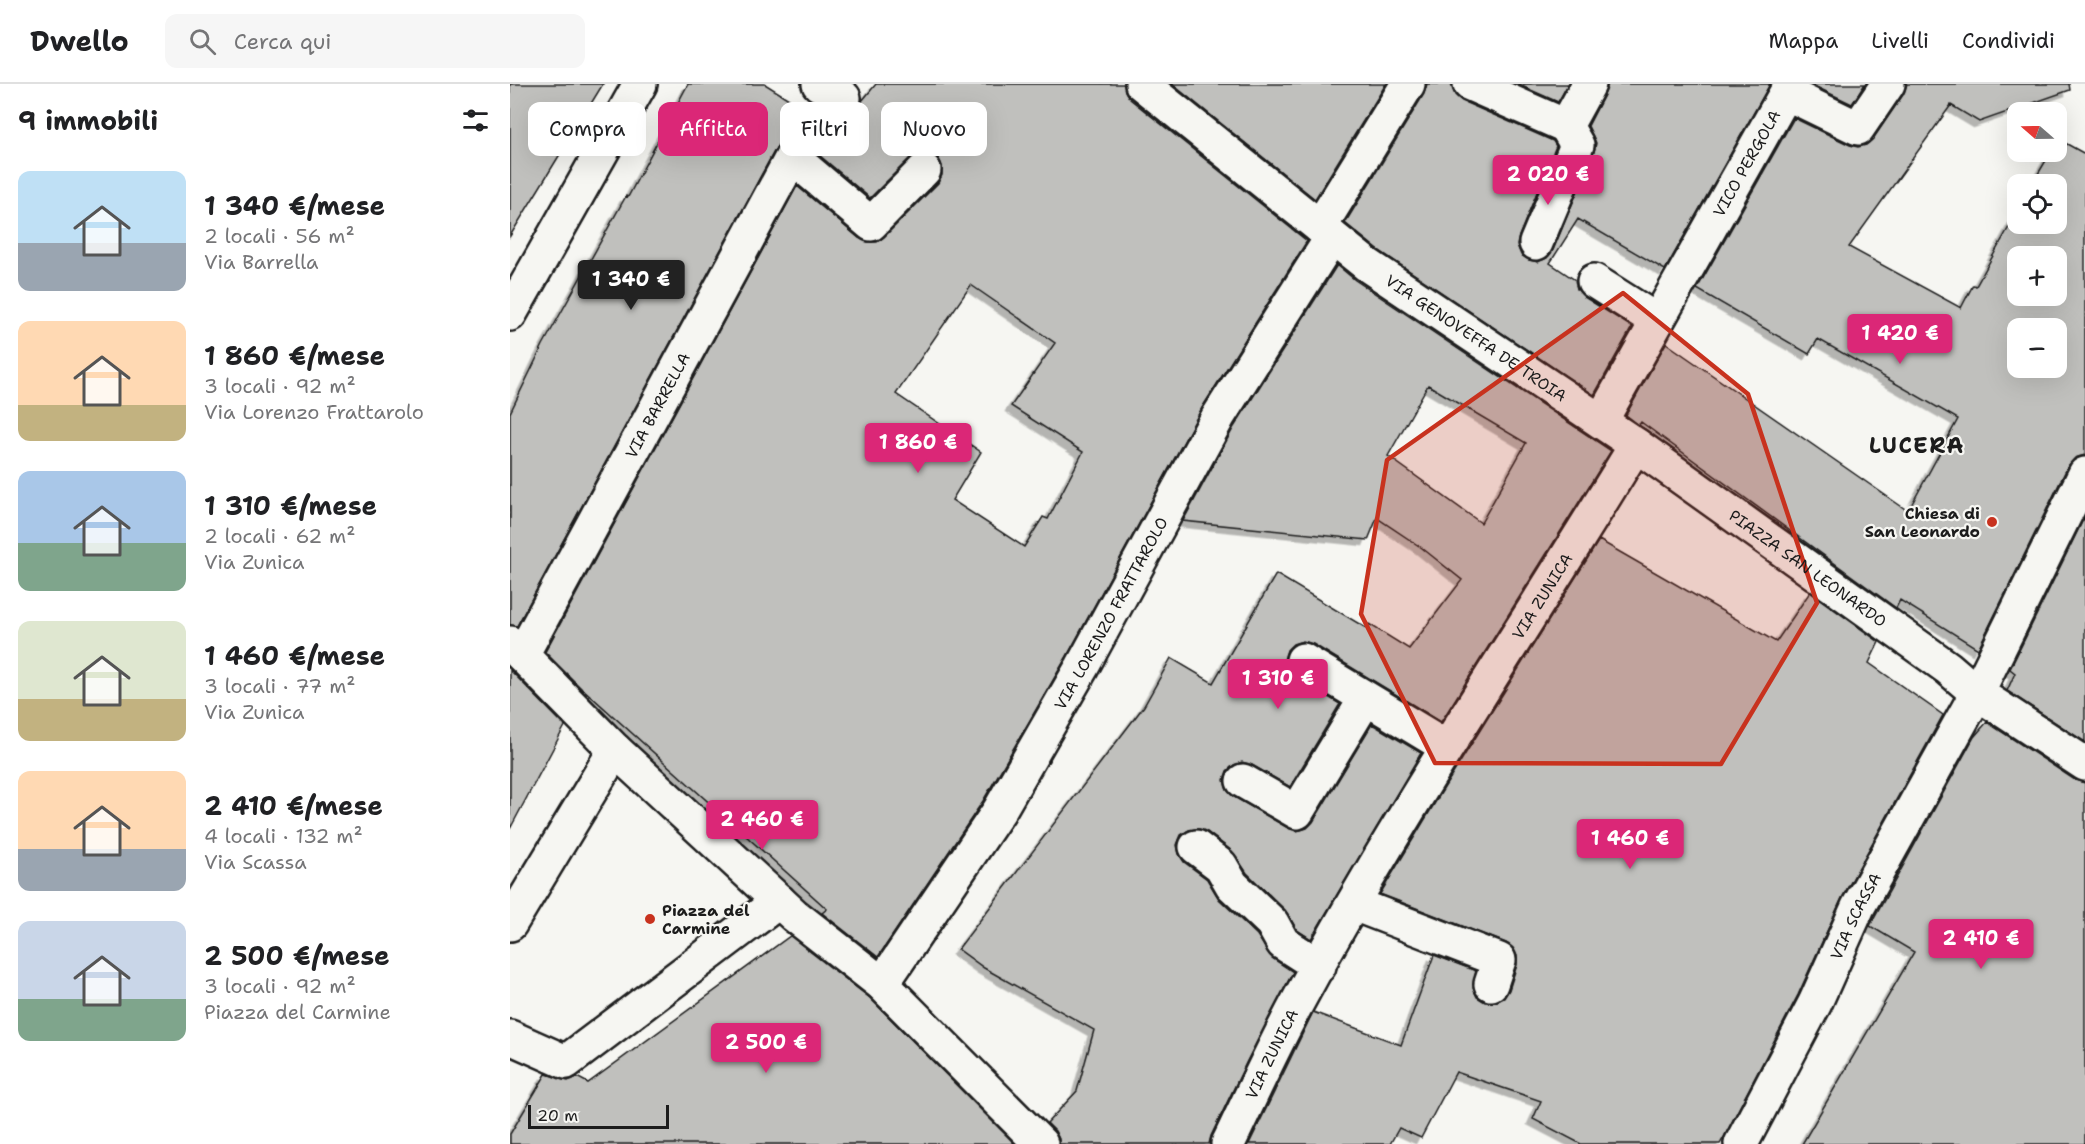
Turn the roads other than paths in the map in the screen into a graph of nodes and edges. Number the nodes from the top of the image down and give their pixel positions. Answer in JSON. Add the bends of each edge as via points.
{"nodes":[{"id":1,"x":640,"y":84,"type":"edge"},
{"id":2,"x":1142,"y":84,"type":"edge"},
{"id":3,"x":1408,"y":84,"type":"edge"},
{"id":4,"x":1470,"y":84,"type":"edge"},
{"id":5,"x":1589,"y":84,"type":"edge"},
{"id":6,"x":1888,"y":84,"type":"edge"},
{"id":7,"x":1776,"y":88,"type":"edge"},
{"id":8,"x":839,"y":89,"type":"edge"},
{"id":9,"x":1566,"y":126,"type":"junction"},
{"id":10,"x":792,"y":157,"type":"junction"},
{"id":11,"x":924,"y":170,"type":"dead end"},
{"id":12,"x":1326,"y":232,"type":"junction"},
{"id":13,"x":1536,"y":243,"type":"dead end"},
{"id":14,"x":1594,"y":281,"type":"dead end"},
{"id":15,"x":510,"y":314,"type":"edge"},
{"id":16,"x":1657,"y":321,"type":"junction"},
{"id":17,"x":1601,"y":421,"type":"junction"},
{"id":18,"x":1636,"y":445,"type":"junction"},
{"id":19,"x":2085,"y":474,"type":"edge"},
{"id":20,"x":516,"y":649,"type":"edge"},
{"id":21,"x":1303,"y":660,"type":"dead end"},
{"id":22,"x":1977,"y":693,"type":"junction"},
{"id":23,"x":1366,"y":698,"type":"junction"},
{"id":24,"x":1447,"y":747,"type":"junction"},
{"id":25,"x":615,"y":750,"type":"junction"},
{"id":26,"x":2085,"y":764,"type":"edge"},
{"id":27,"x":1243,"y":781,"type":"dead end"},
{"id":28,"x":1196,"y":847,"type":"dead end"},
{"id":29,"x":779,"y":901,"type":"junction"},
{"id":30,"x":1353,"y":904,"type":"junction"},
{"id":31,"x":510,"y":924,"type":"edge"},
{"id":32,"x":1318,"y":966,"type":"junction"},
{"id":33,"x":882,"y":984,"type":"junction"},
{"id":34,"x":1491,"y":984,"type":"dead end"},
{"id":35,"x":510,"y":1037,"type":"edge"},
{"id":36,"x":1041,"y":1144,"type":"edge"},
{"id":37,"x":1228,"y":1144,"type":"edge"},
{"id":38,"x":1741,"y":1144,"type":"edge"}],
"edges":[{"from":1,"to":15,"type":"street"},
{"from":2,"to":12,"type":"street","name":"VIA GENOVEFFA DE TROIA"},
{"from":3,"to":12,"type":"street","name":"VIA LORENZO FRATTAROLO"},
{"from":4,"to":9,"type":"street"},
{"from":5,"to":9,"type":"street"},
{"from":6,"to":7,"type":"street","name":"VICO PERGOLA","via":[[1858,128]]},
{"from":7,"to":16,"type":"street","name":"VICO PERGOLA"},
{"from":8,"to":10,"type":"street","name":"VIA BARRELLA"},
{"from":9,"to":13,"type":"street","via":[[1578,145]]},
{"from":10,"to":11,"type":"street","via":[[871,224]]},
{"from":10,"to":20,"type":"street","name":"VIA BARRELLA"},
{"from":12,"to":17,"type":"street","name":"VIA GENOVEFFA DE TROIA","via":[[1366,264]]},
{"from":12,"to":33,"type":"street","name":"VIA LORENZO FRATTAROLO","via":[[1218,417],[999,811]]},
{"from":14,"to":16,"type":"street"},
{"from":16,"to":17,"type":"street","name":"VICO PERGOLA"},
{"from":17,"to":18,"type":"street","name":"VIA GENOVEFFA DE TROIA"},
{"from":18,"to":22,"type":"street","name":"PIAZZA SAN LEONARDO","via":[[1948,668]]},
{"from":18,"to":24,"type":"street","name":"VIA ZUNICA"},
{"from":19,"to":22,"type":"street","name":"VIA SCASSA"},
{"from":20,"to":25,"type":"street"},
{"from":21,"to":23,"type":"street"},
{"from":22,"to":26,"type":"street","name":"PIAZZA SAN LEONARDO"},
{"from":22,"to":38,"type":"street","name":"VIA SCASSA","via":[[1858,908],[1815,1003]]},
{"from":23,"to":24,"type":"street"},
{"from":23,"to":27,"type":"street","via":[[1297,812]]},
{"from":24,"to":30,"type":"street","name":"VIA ZUNICA"},
{"from":25,"to":29,"type":"street"},
{"from":25,"to":31,"type":"street"},
{"from":28,"to":32,"type":"street","via":[[1221,866],[1232,885],[1272,923],[1282,944]]},
{"from":29,"to":33,"type":"street"},
{"from":29,"to":35,"type":"street","via":[[566,1062]]},
{"from":30,"to":32,"type":"street","name":"VIA ZUNICA"},
{"from":30,"to":34,"type":"street","via":[[1499,960]]},
{"from":32,"to":37,"type":"street","name":"VIA ZUNICA"},
{"from":33,"to":36,"type":"street"}]}
